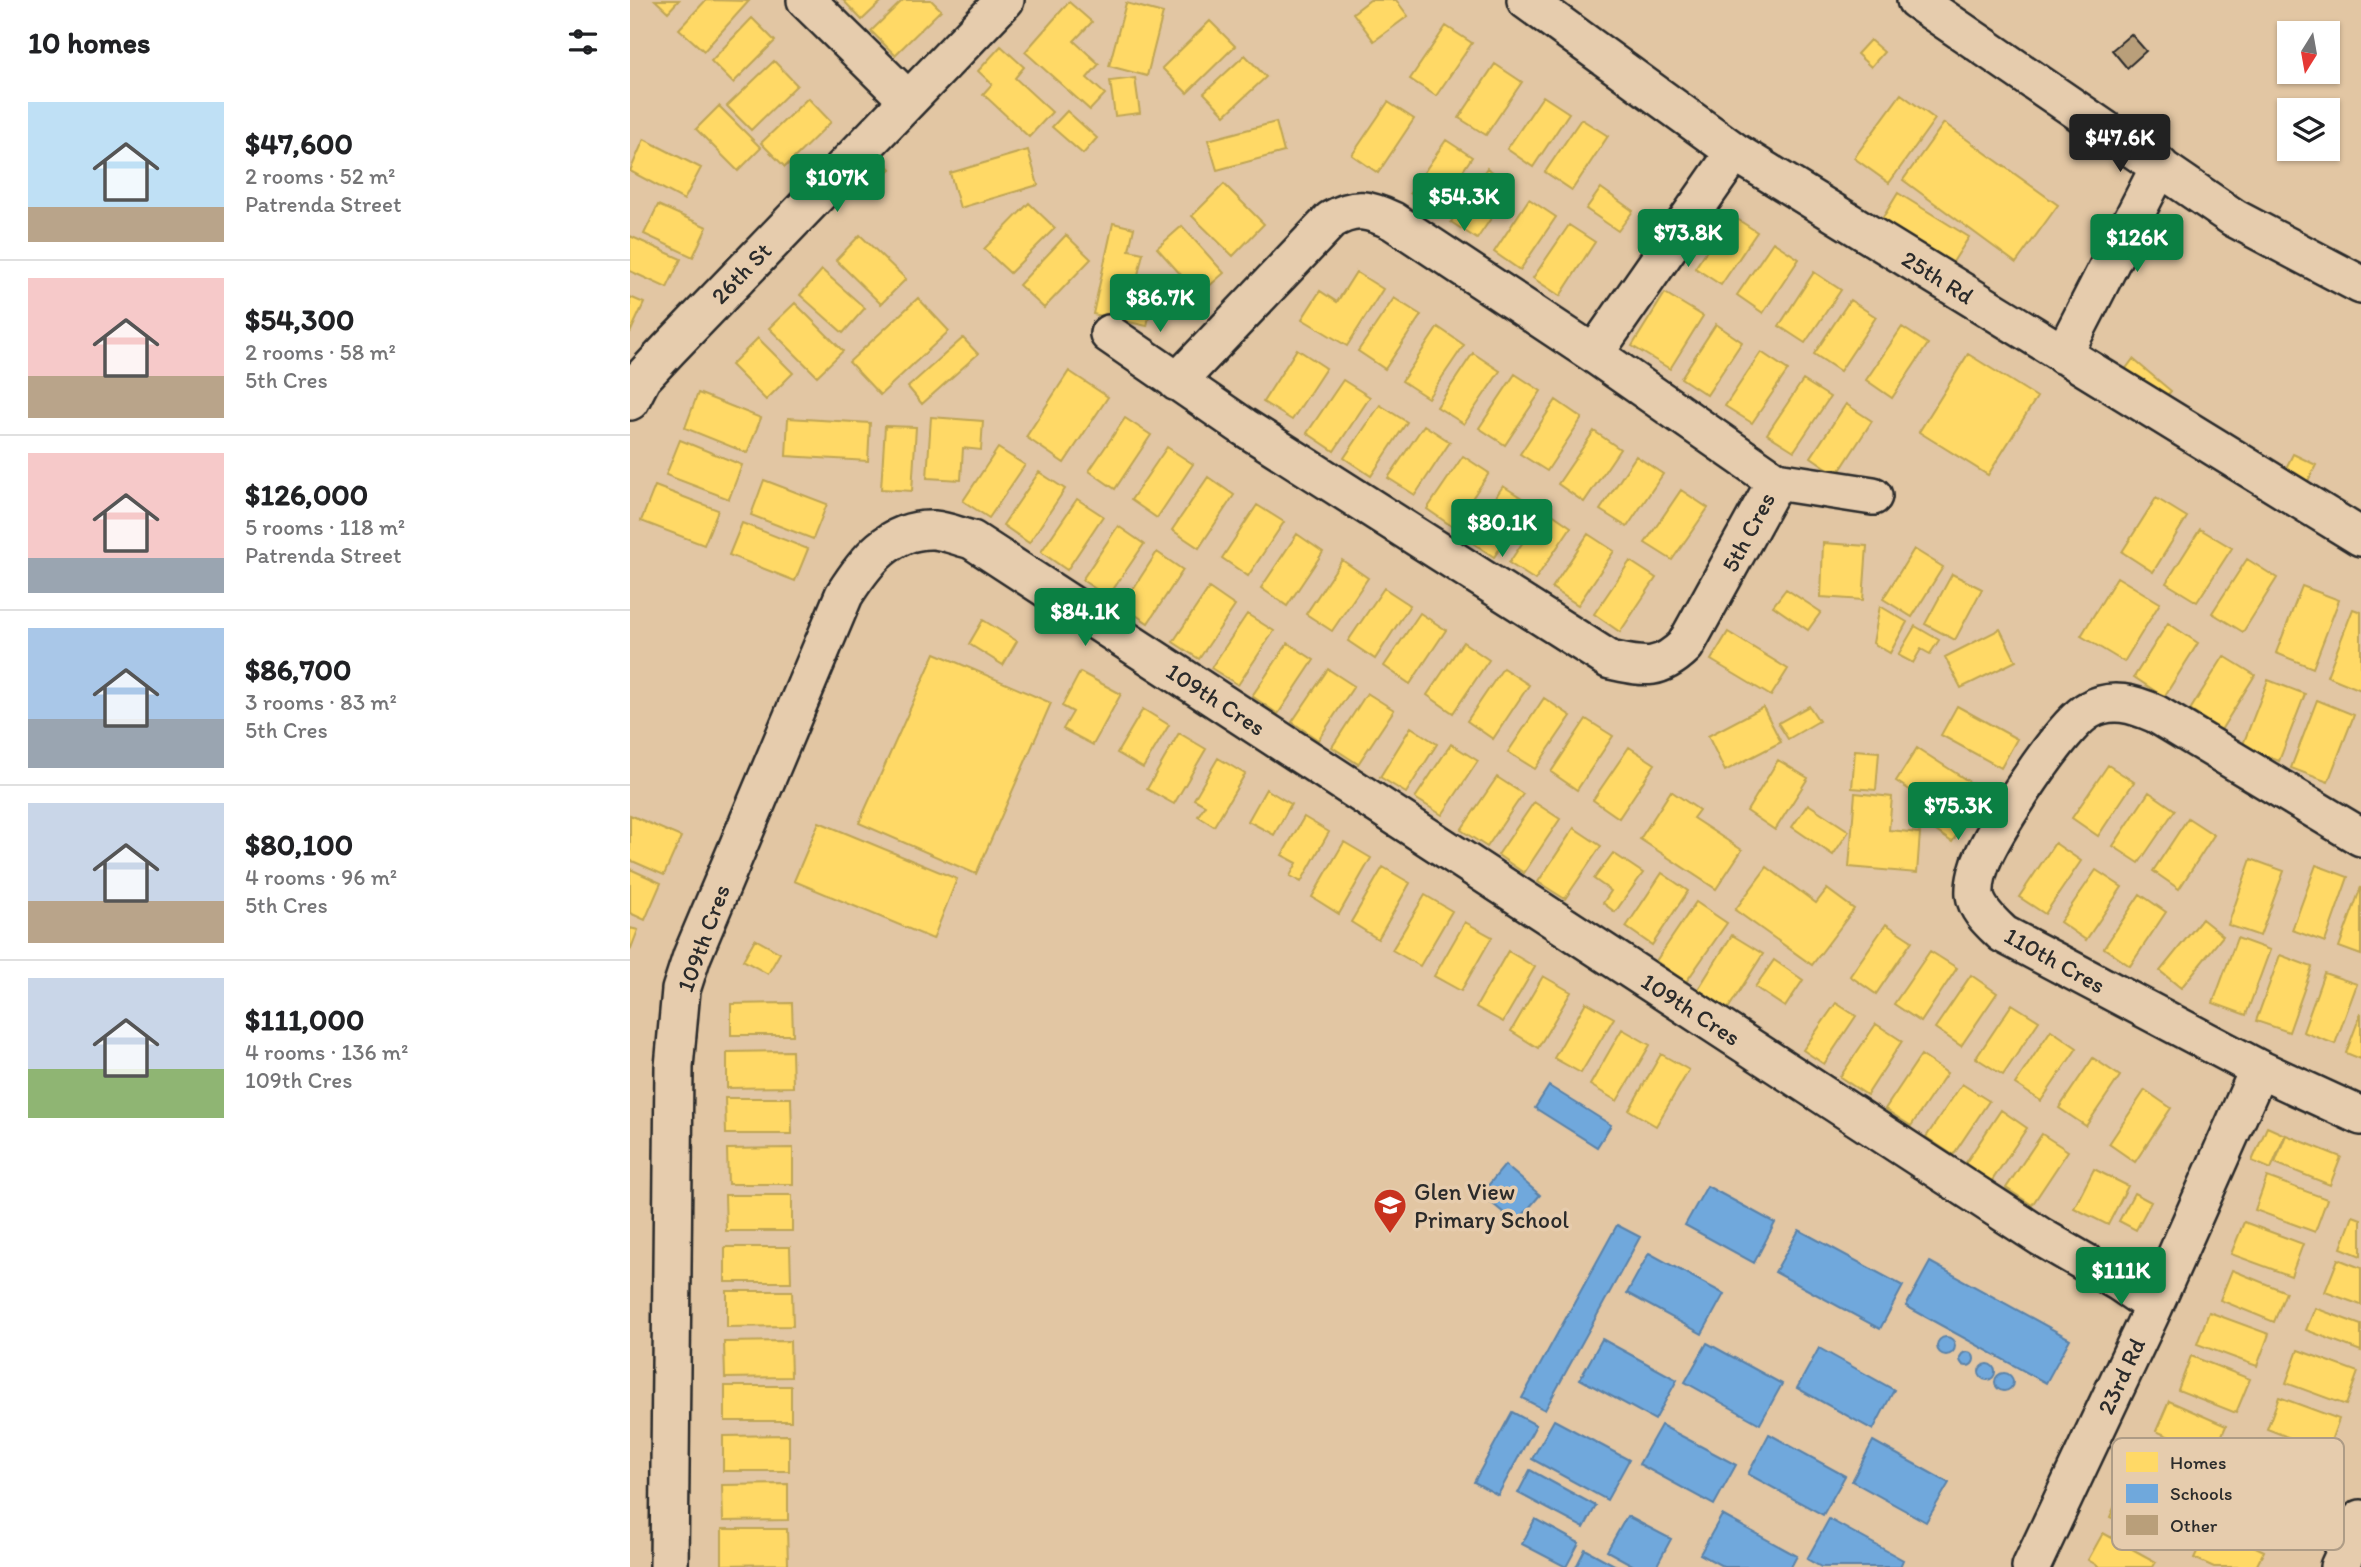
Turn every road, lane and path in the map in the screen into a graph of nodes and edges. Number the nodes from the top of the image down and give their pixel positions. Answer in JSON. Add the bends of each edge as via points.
{"nodes":[{"id":1,"x":806,"y":0,"type":"edge"},
{"id":2,"x":1005,"y":0,"type":"edge"},
{"id":3,"x":1526,"y":0,"type":"edge"},
{"id":4,"x":1916,"y":0,"type":"edge"},
{"id":5,"x":907,"y":99,"type":"junction"},
{"id":6,"x":1735,"y":152,"type":"junction"},
{"id":7,"x":2160,"y":166,"type":"junction"},
{"id":8,"x":2361,"y":285,"type":"edge"},
{"id":9,"x":1109,"y":334,"type":"dead end"},
{"id":10,"x":1594,"y":354,"type":"junction"},
{"id":11,"x":2063,"y":355,"type":"junction"},
{"id":12,"x":1177,"y":382,"type":"junction"},
{"id":13,"x":630,"y":401,"type":"edge"},
{"id":14,"x":1776,"y":481,"type":"junction"},
{"id":15,"x":1873,"y":496,"type":"dead end"},
{"id":16,"x":2361,"y":537,"type":"edge"},
{"id":17,"x":2361,"y":837,"type":"edge"},
{"id":18,"x":2259,"y":1069,"type":"junction"},
{"id":19,"x":2361,"y":1116,"type":"edge"},
{"id":20,"x":2154,"y":1306,"type":"junction"},
{"id":21,"x":2361,"y":1519,"type":"edge"},
{"id":22,"x":668,"y":1567,"type":"edge"},
{"id":23,"x":2031,"y":1567,"type":"edge"},
{"id":24,"x":2339,"y":1567,"type":"edge"}],
"edges":[{"from":1,"to":5,"type":"street"},
{"from":2,"to":5,"type":"street","name":"26th St"},
{"from":3,"to":6,"type":"street","name":"25th Rd"},
{"from":4,"to":7,"type":"street"},
{"from":5,"to":13,"type":"street","name":"26th St","via":[[667,350],[642,378]]},
{"from":6,"to":10,"type":"street"},
{"from":6,"to":11,"type":"street","name":"25th Rd"},
{"from":7,"to":8,"type":"street","via":[[2234,218]]},
{"from":7,"to":11,"type":"street"},
{"from":9,"to":12,"type":"street"},
{"from":10,"to":12,"type":"street","name":"5th Cres","via":[[1393,221],[1369,209],[1349,210],[1331,220]]},
{"from":10,"to":14,"type":"street","name":"5th Cres"},
{"from":11,"to":16,"type":"street","name":"25th Rd"},
{"from":12,"to":14,"type":"street","name":"5th Cres","via":[[1595,653],[1647,668],[1671,660],[1685,646]]},
{"from":14,"to":15,"type":"street"},
{"from":17,"to":18,"type":"street","name":"110th Cres","via":[[2155,715],[2134,704],[2107,703],[2088,710],[2069,726],[1984,855],[1975,897],[1984,915],[2003,934]]},
{"from":18,"to":19,"type":"street","name":"110th Cres"},
{"from":18,"to":20,"type":"street","name":"23rd Rd"},
{"from":20,"to":22,"type":"street","name":"109th Cres","via":[[2041,1237],[972,540],[934,530],[903,535],[866,560],[844,595],[681,990],[674,1067]]},
{"from":20,"to":23,"type":"street","name":"23rd Rd"},
{"from":21,"to":24,"type":"street"}]}
